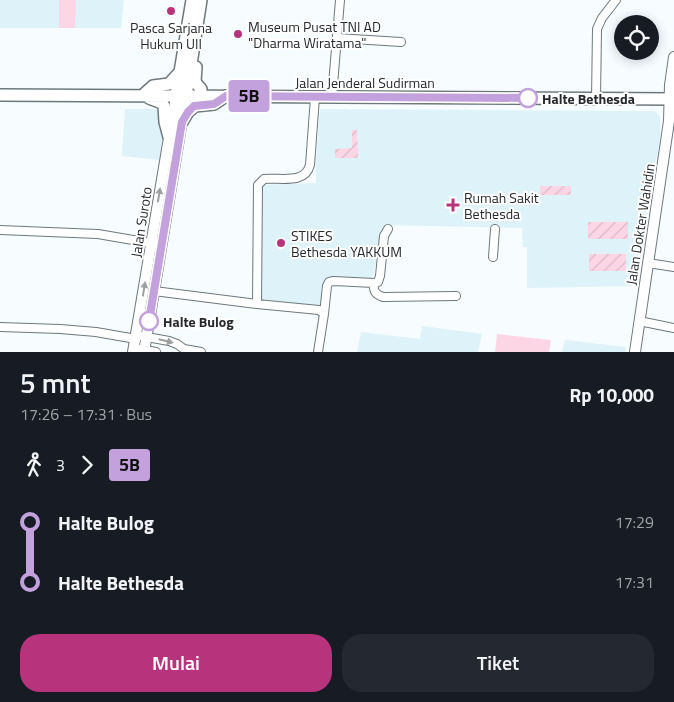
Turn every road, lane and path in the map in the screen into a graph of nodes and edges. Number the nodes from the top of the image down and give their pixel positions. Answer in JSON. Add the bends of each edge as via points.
{"nodes":[{"id":1,"x":192,"y":0,"type":"edge"},
{"id":2,"x":201,"y":0,"type":"edge"},
{"id":3,"x":340,"y":0,"type":"edge"},
{"id":4,"x":616,"y":0,"type":"edge"},
{"id":5,"x":337,"y":38,"type":"junction"},
{"id":6,"x":401,"y":42,"type":"dead end"},
{"id":7,"x":674,"y":57,"type":"edge"},
{"id":8,"x":191,"y":60,"type":"junction"},
{"id":9,"x":180,"y":72,"type":"junction"},
{"id":10,"x":201,"y":89,"type":"dead end"},
{"id":11,"x":0,"y":95,"type":"edge"},
{"id":12,"x":143,"y":95,"type":"junction"},
{"id":13,"x":181,"y":96,"type":"junction"},
{"id":14,"x":226,"y":96,"type":"junction"},
{"id":15,"x":315,"y":96,"type":"junction"},
{"id":16,"x":332,"y":97,"type":"junction"},
{"id":17,"x":596,"y":98,"type":"junction"},
{"id":18,"x":672,"y":99,"type":"edge"},
{"id":19,"x":182,"y":122,"type":"junction"},
{"id":20,"x":168,"y":137,"type":"junction"},
{"id":21,"x":388,"y":229,"type":"dead end"},
{"id":22,"x":494,"y":229,"type":"dead end"},
{"id":23,"x":0,"y":230,"type":"edge"},
{"id":24,"x":157,"y":244,"type":"junction"},
{"id":25,"x":493,"y":258,"type":"dead end"},
{"id":26,"x":648,"y":263,"type":"junction"},
{"id":27,"x":674,"y":267,"type":"edge"},
{"id":28,"x":374,"y":283,"type":"junction"},
{"id":29,"x":154,"y":291,"type":"junction"},
{"id":30,"x":456,"y":296,"type":"dead end"},
{"id":31,"x":257,"y":304,"type":"junction"},
{"id":32,"x":320,"y":312,"type":"junction"},
{"id":33,"x":639,"y":321,"type":"junction"},
{"id":34,"x":0,"y":327,"type":"edge"},
{"id":35,"x":674,"y":328,"type":"edge"},
{"id":36,"x":139,"y":345,"type":"edge"},
{"id":37,"x":182,"y":350,"type":"edge"},
{"id":38,"x":156,"y":352,"type":"edge"},
{"id":39,"x":201,"y":352,"type":"edge"},
{"id":40,"x":318,"y":352,"type":"edge"},
{"id":41,"x":635,"y":352,"type":"edge"}],
"edges":[{"from":1,"to":9,"type":"main road"},
{"from":2,"to":8,"type":"main road"},
{"from":3,"to":5,"type":"street"},
{"from":4,"to":17,"type":"street","via":[[597,29]]},
{"from":5,"to":6,"type":"street"},
{"from":5,"to":16,"type":"street"},
{"from":7,"to":18,"type":"main road","name":"Jalan Dokter Wahidin","via":[[670,85]]},
{"from":8,"to":10,"type":"main road","via":[[196,67],[195,82]]},
{"from":8,"to":13,"type":"main road"},
{"from":9,"to":12,"type":"main road","via":[[169,84],[153,86]]},
{"from":9,"to":13,"type":"main road"},
{"from":11,"to":12,"type":"main road","name":"Jalan Jenderal Sudirman"},
{"from":12,"to":13,"type":"main road","name":"Jalan Jenderal Sudirman"},
{"from":12,"to":20,"type":"main road","via":[[164,106]]},
{"from":13,"to":14,"type":"main road","name":"Jalan Jenderal Sudirman"},
{"from":13,"to":19,"type":"main road","name":"Jalan Suroto"},
{"from":13,"to":20,"type":"main road","name":"Jalan Suroto"},
{"from":14,"to":15,"type":"main road","name":"Jalan Jenderal Sudirman"},
{"from":14,"to":19,"type":"main road","via":[[214,104],[194,106]]},
{"from":15,"to":16,"type":"main road","name":"Jalan Jenderal Sudirman"},
{"from":15,"to":31,"type":"street","via":[[309,170],[303,176],[264,179],[258,185]]},
{"from":16,"to":17,"type":"main road","name":"Jalan Jenderal Sudirman"},
{"from":17,"to":18,"type":"main road","name":"Jalan Jenderal Sudirman"},
{"from":18,"to":26,"type":"main road","name":"Jalan Dokter Wahidin"},
{"from":19,"to":24,"type":"main road","name":"Jalan Suroto"},
{"from":24,"to":20,"type":"main road","name":"Jalan Suroto","one_way":true},
{"from":21,"to":28,"type":"street","via":[[384,236],[380,276]]},
{"from":22,"to":25,"type":"street"},
{"from":23,"to":24,"type":"street","via":[[98,234]]},
{"from":24,"to":29,"type":"main road","name":"Jalan Suroto"},
{"from":36,"to":24,"type":"main road","name":"Jalan Suroto","one_way":true},
{"from":26,"to":27,"type":"street"},
{"from":26,"to":33,"type":"main road","name":"Jalan Dokter Wahidin"},
{"from":28,"to":30,"type":"street","via":[[374,292],[383,297]]},
{"from":28,"to":32,"type":"street","via":[[329,282]]},
{"from":29,"to":31,"type":"street"},
{"from":29,"to":36,"type":"main road","name":"Jalan Suroto"},
{"from":31,"to":32,"type":"street"},
{"from":32,"to":40,"type":"street"},
{"from":33,"to":35,"type":"street"},
{"from":33,"to":41,"type":"main road","name":"Jalan Dokter Wahidin"},
{"from":34,"to":36,"type":"street","via":[[96,332]]},
{"from":36,"to":37,"type":"street","one_way":true,"via":[[172,342]]},
{"from":36,"to":38,"type":"street"},
{"from":37,"to":39,"type":"street"}]}
